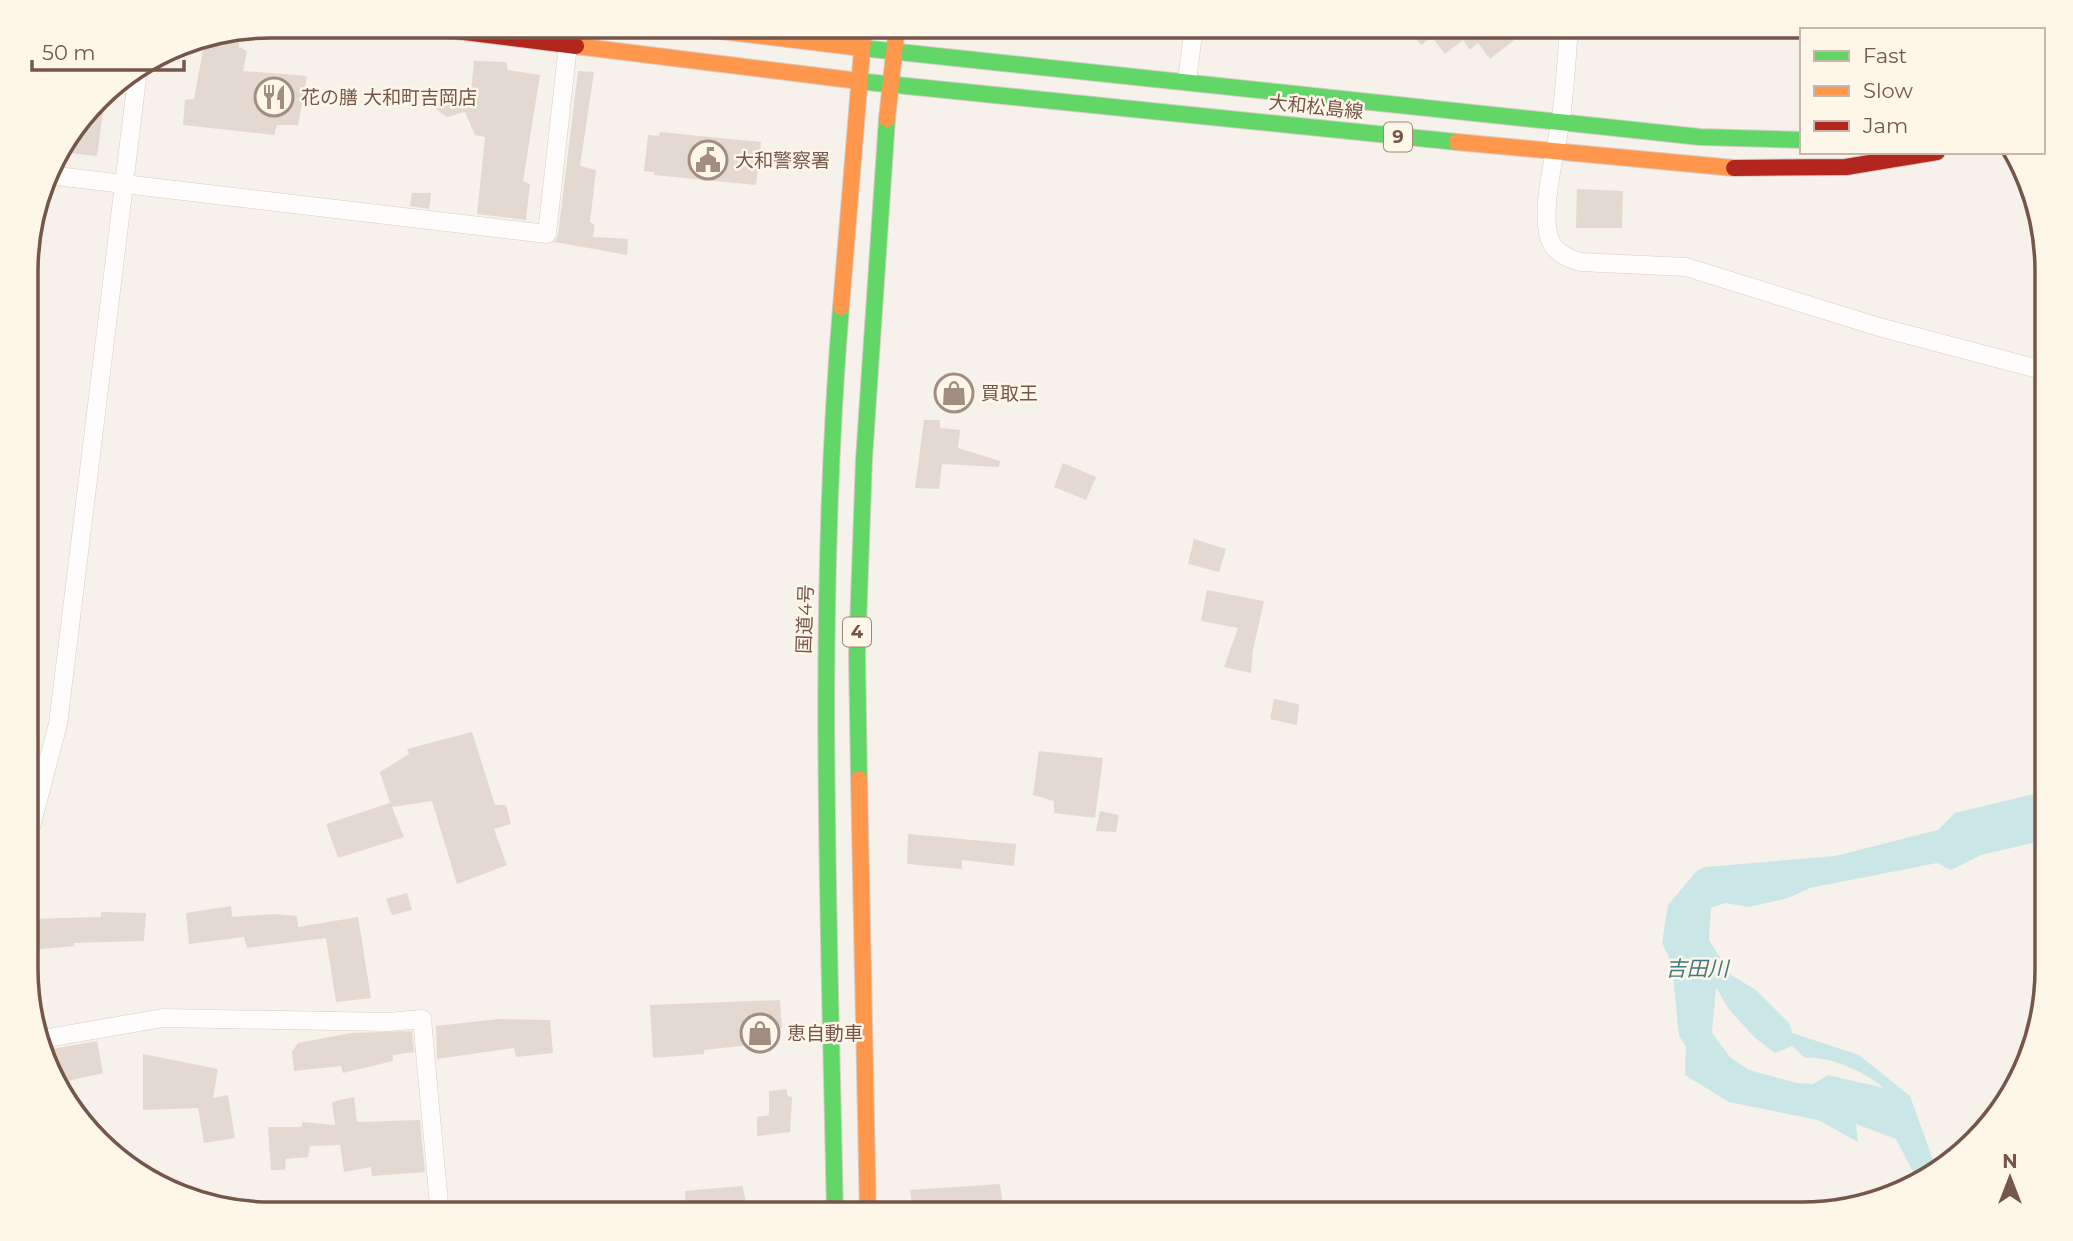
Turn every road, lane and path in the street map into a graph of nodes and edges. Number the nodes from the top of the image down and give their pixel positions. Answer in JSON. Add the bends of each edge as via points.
{"nodes":[{"id":1,"x":512,"y":38,"type":"edge"},
{"id":2,"x":778,"y":38,"type":"edge"},
{"id":3,"x":863,"y":38,"type":"edge"},
{"id":4,"x":896,"y":38,"type":"edge"},
{"id":5,"x":1192,"y":38,"type":"edge"},
{"id":6,"x":1568,"y":38,"type":"edge"},
{"id":7,"x":568,"y":45,"type":"junction"},
{"id":8,"x":862,"y":48,"type":"junction"},
{"id":9,"x":894,"y":51,"type":"junction"},
{"id":10,"x":859,"y":81,"type":"junction"},
{"id":11,"x":1187,"y":81,"type":"junction"},
{"id":12,"x":137,"y":82,"type":"edge"},
{"id":13,"x":891,"y":84,"type":"junction"},
{"id":14,"x":1561,"y":121,"type":"junction"},
{"id":15,"x":1800,"y":140,"type":"edge"},
{"id":16,"x":1556,"y":153,"type":"junction"},
{"id":17,"x":1926,"y":154,"type":"edge"},
{"id":18,"x":59,"y":176,"type":"edge"},
{"id":19,"x":124,"y":184,"type":"junction"},
{"id":20,"x":2034,"y":368,"type":"edge"},
{"id":21,"x":38,"y":800,"type":"edge"},
{"id":22,"x":49,"y":1038,"type":"edge"},
{"id":23,"x":439,"y":1202,"type":"edge"},
{"id":24,"x":835,"y":1202,"type":"edge"},
{"id":25,"x":868,"y":1202,"type":"edge"}],
"edges":[{"from":1,"to":7,"type":"main road","name":"大和松島線"},
{"from":2,"to":8,"type":"main road","name":"大和松島線"},
{"from":3,"to":8,"type":"main road","name":"国道4号","number":"4"},
{"from":4,"to":9,"type":"main road","number":"4"},
{"from":5,"to":11,"type":"street"},
{"from":6,"to":14,"type":"street"},
{"from":7,"to":10,"type":"main road","name":"大和松島線"},
{"from":7,"to":19,"type":"street","via":[[547,234]]},
{"from":8,"to":9,"type":"main road","name":"大和松島線","number":"9"},
{"from":8,"to":10,"type":"main road","name":"国道4号","number":"4"},
{"from":9,"to":11,"type":"main road","name":"大和松島線","number":"9"},
{"from":9,"to":13,"type":"main road","number":"4"},
{"from":10,"to":13,"type":"main road","name":"大和松島線","number":"9"},
{"from":10,"to":24,"type":"main road","name":"国道4号","number":"4","via":[[833,401],[824,663]]},
{"from":11,"to":14,"type":"main road","name":"大和松島線","number":"9"},
{"from":12,"to":19,"type":"street"},
{"from":13,"to":16,"type":"main road","name":"大和松島線","number":"9"},
{"from":13,"to":25,"type":"main road","number":"4","via":[[864,459],[857,654]]},
{"from":14,"to":15,"type":"main road","name":"大和松島線","number":"9","via":[[1700,137]]},
{"from":14,"to":16,"type":"street"},
{"from":16,"to":17,"type":"main road","name":"大和松島線","number":"9","via":[[1691,166],[1816,169]]},
{"from":16,"to":20,"type":"street","via":[[1548,230],[1553,245],[1564,256],[1580,262],[1686,267],[1879,327]]},
{"from":18,"to":19,"type":"street"},
{"from":19,"to":21,"type":"street","via":[[58,724]]},
{"from":22,"to":23,"type":"street","via":[[163,1018],[422,1019]]}]}
